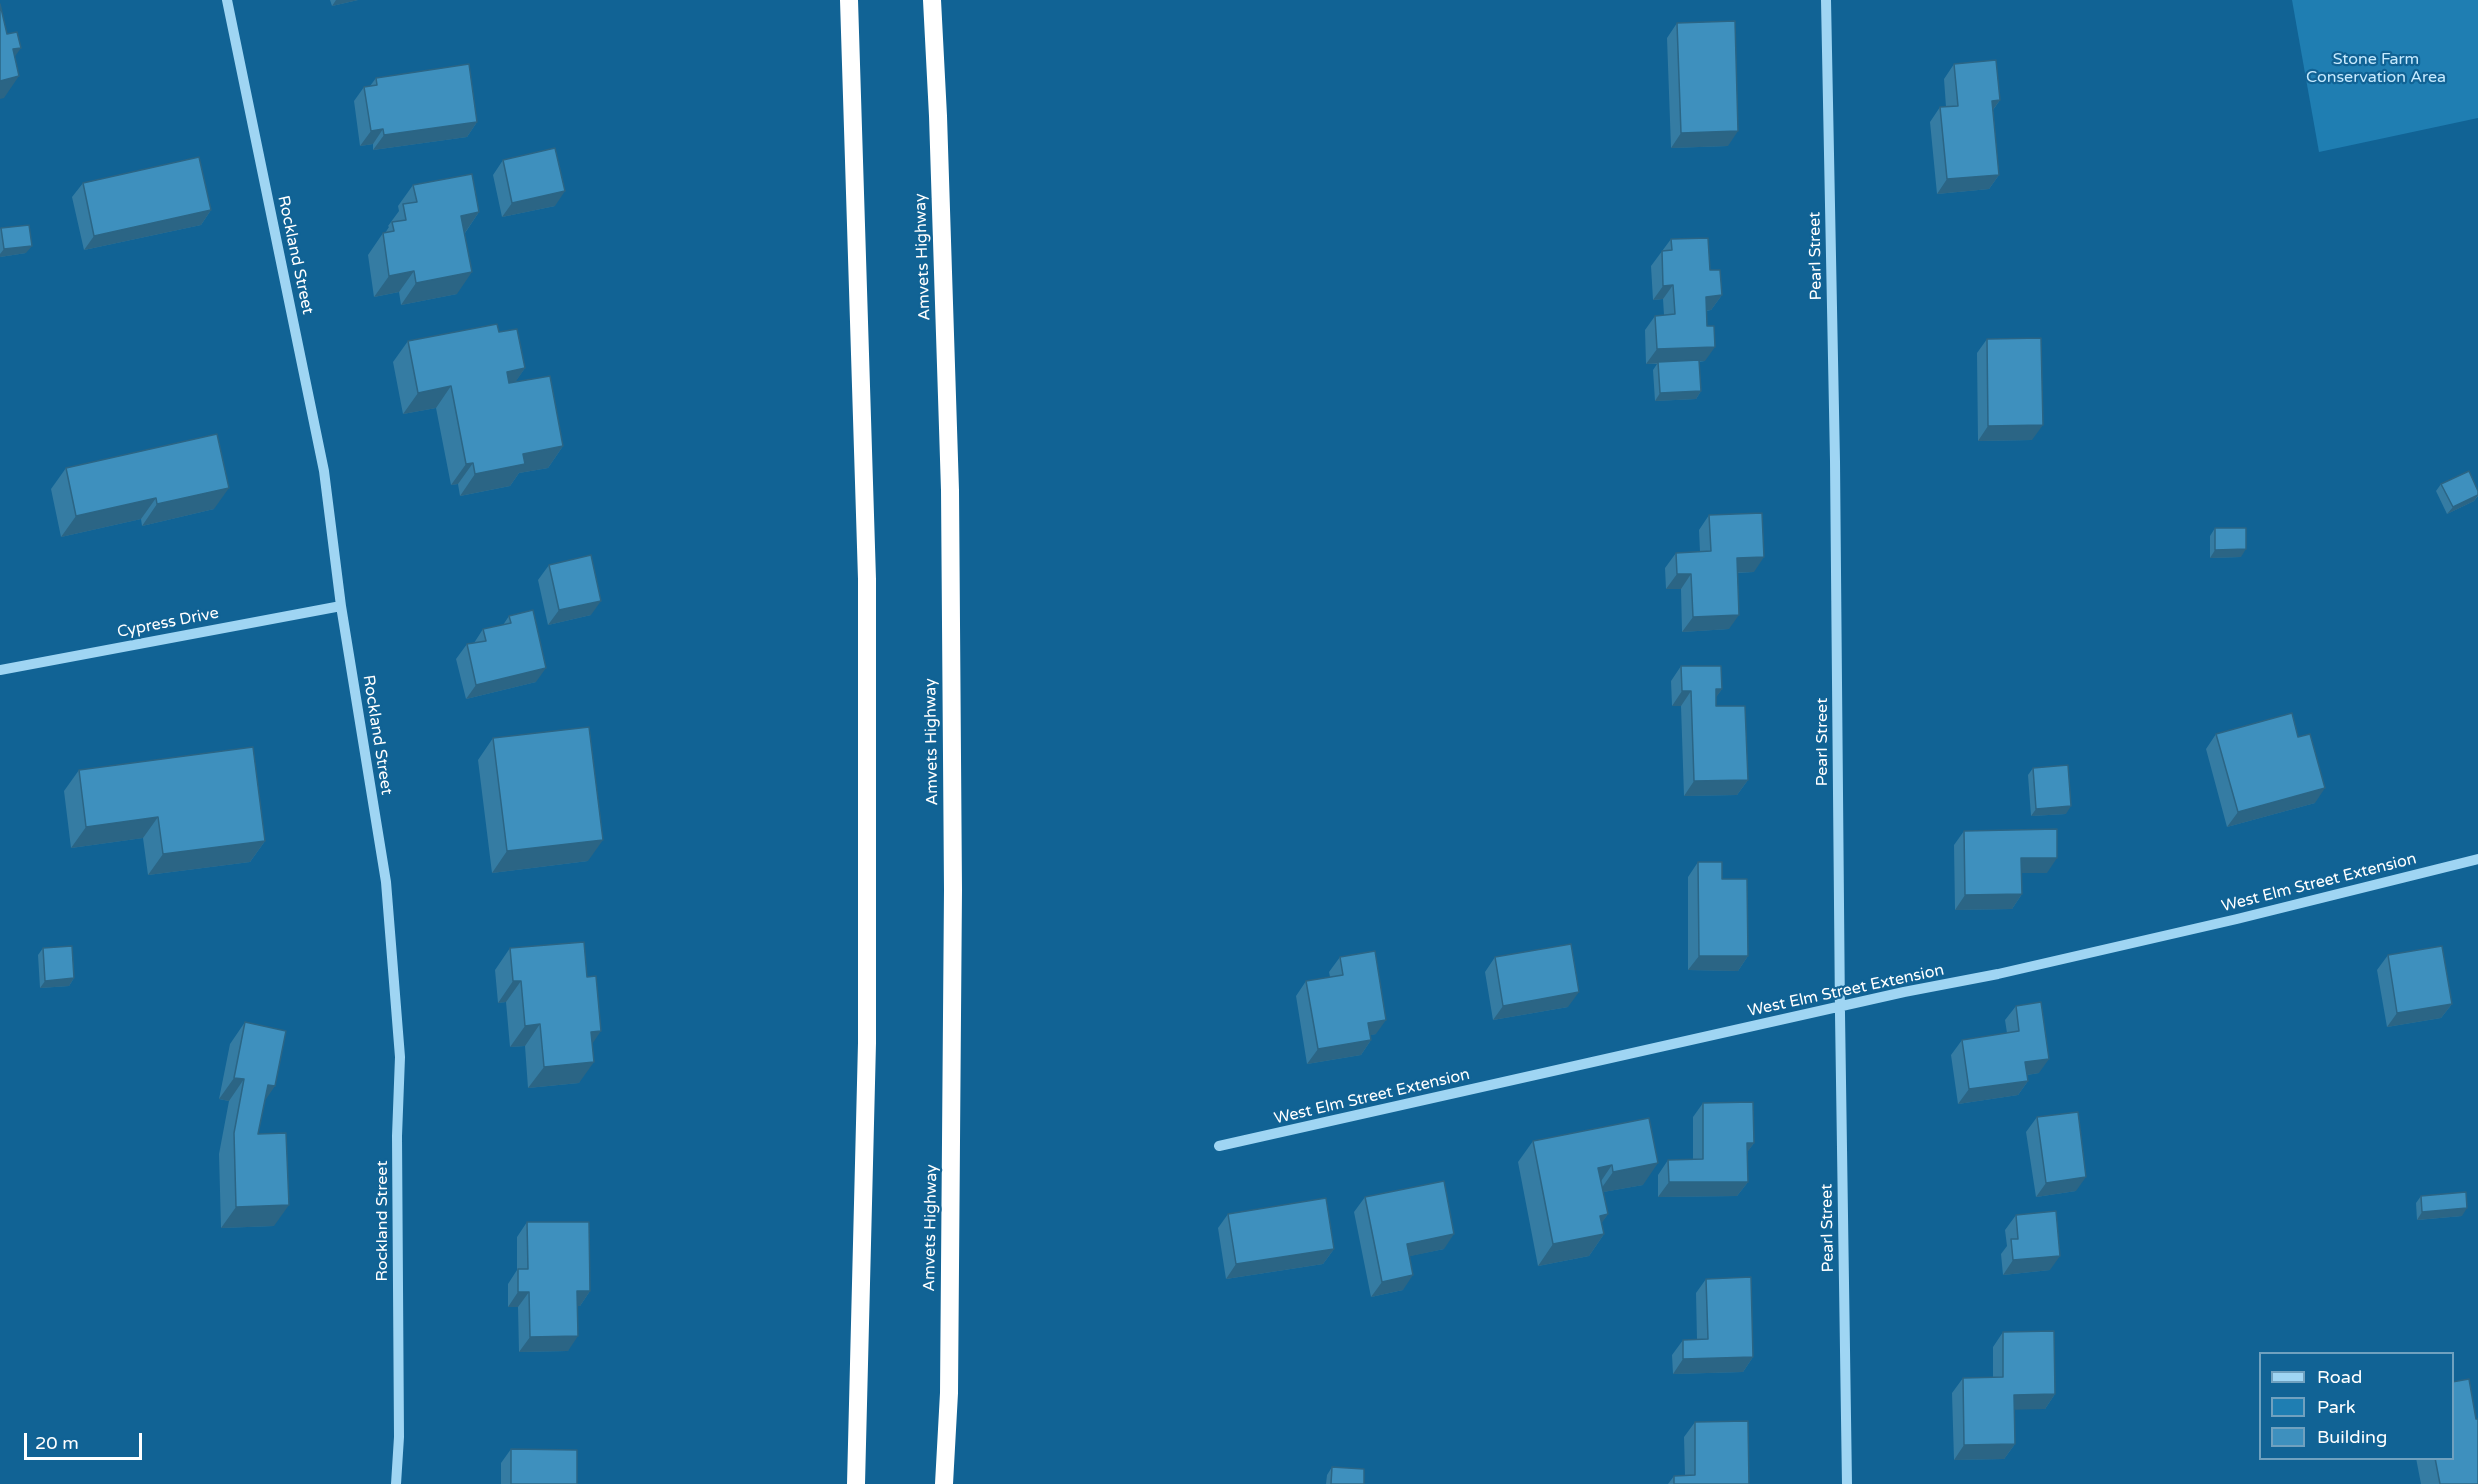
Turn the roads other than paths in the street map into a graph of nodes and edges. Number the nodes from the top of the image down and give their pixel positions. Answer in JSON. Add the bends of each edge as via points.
{"nodes":[{"id":1,"x":227,"y":0,"type":"edge"},
{"id":2,"x":849,"y":0,"type":"edge"},
{"id":3,"x":932,"y":0,"type":"edge"},
{"id":4,"x":1826,"y":0,"type":"edge"},
{"id":5,"x":341,"y":606,"type":"junction"},
{"id":6,"x":0,"y":670,"type":"edge"},
{"id":7,"x":2478,"y":859,"type":"edge"},
{"id":8,"x":1840,"y":1008,"type":"junction"},
{"id":9,"x":1219,"y":1146,"type":"dead end"},
{"id":10,"x":396,"y":1484,"type":"edge"},
{"id":11,"x":856,"y":1484,"type":"edge"},
{"id":12,"x":944,"y":1484,"type":"edge"},
{"id":13,"x":1847,"y":1484,"type":"edge"}],
"edges":[{"from":1,"to":5,"type":"street","name":"Rockland Street","via":[[324,471]]},
{"from":2,"to":11,"type":"highway","via":[[867,579],[867,1044]]},
{"from":3,"to":12,"type":"highway","name":"Amvets Highway","via":[[950,490],[953,866],[949,1394]]},
{"from":4,"to":8,"type":"street","name":"Pearl Street"},
{"from":5,"to":6,"type":"street","name":"Cypress Drive"},
{"from":5,"to":10,"type":"street","name":"Rockland Street","via":[[386,882],[400,1057]]},
{"from":7,"to":8,"type":"street","name":"West Elm Street Extension","via":[[2237,920]]},
{"from":8,"to":9,"type":"street","name":"West Elm Street Extension"},
{"from":8,"to":13,"type":"street","name":"Pearl Street"}]}
